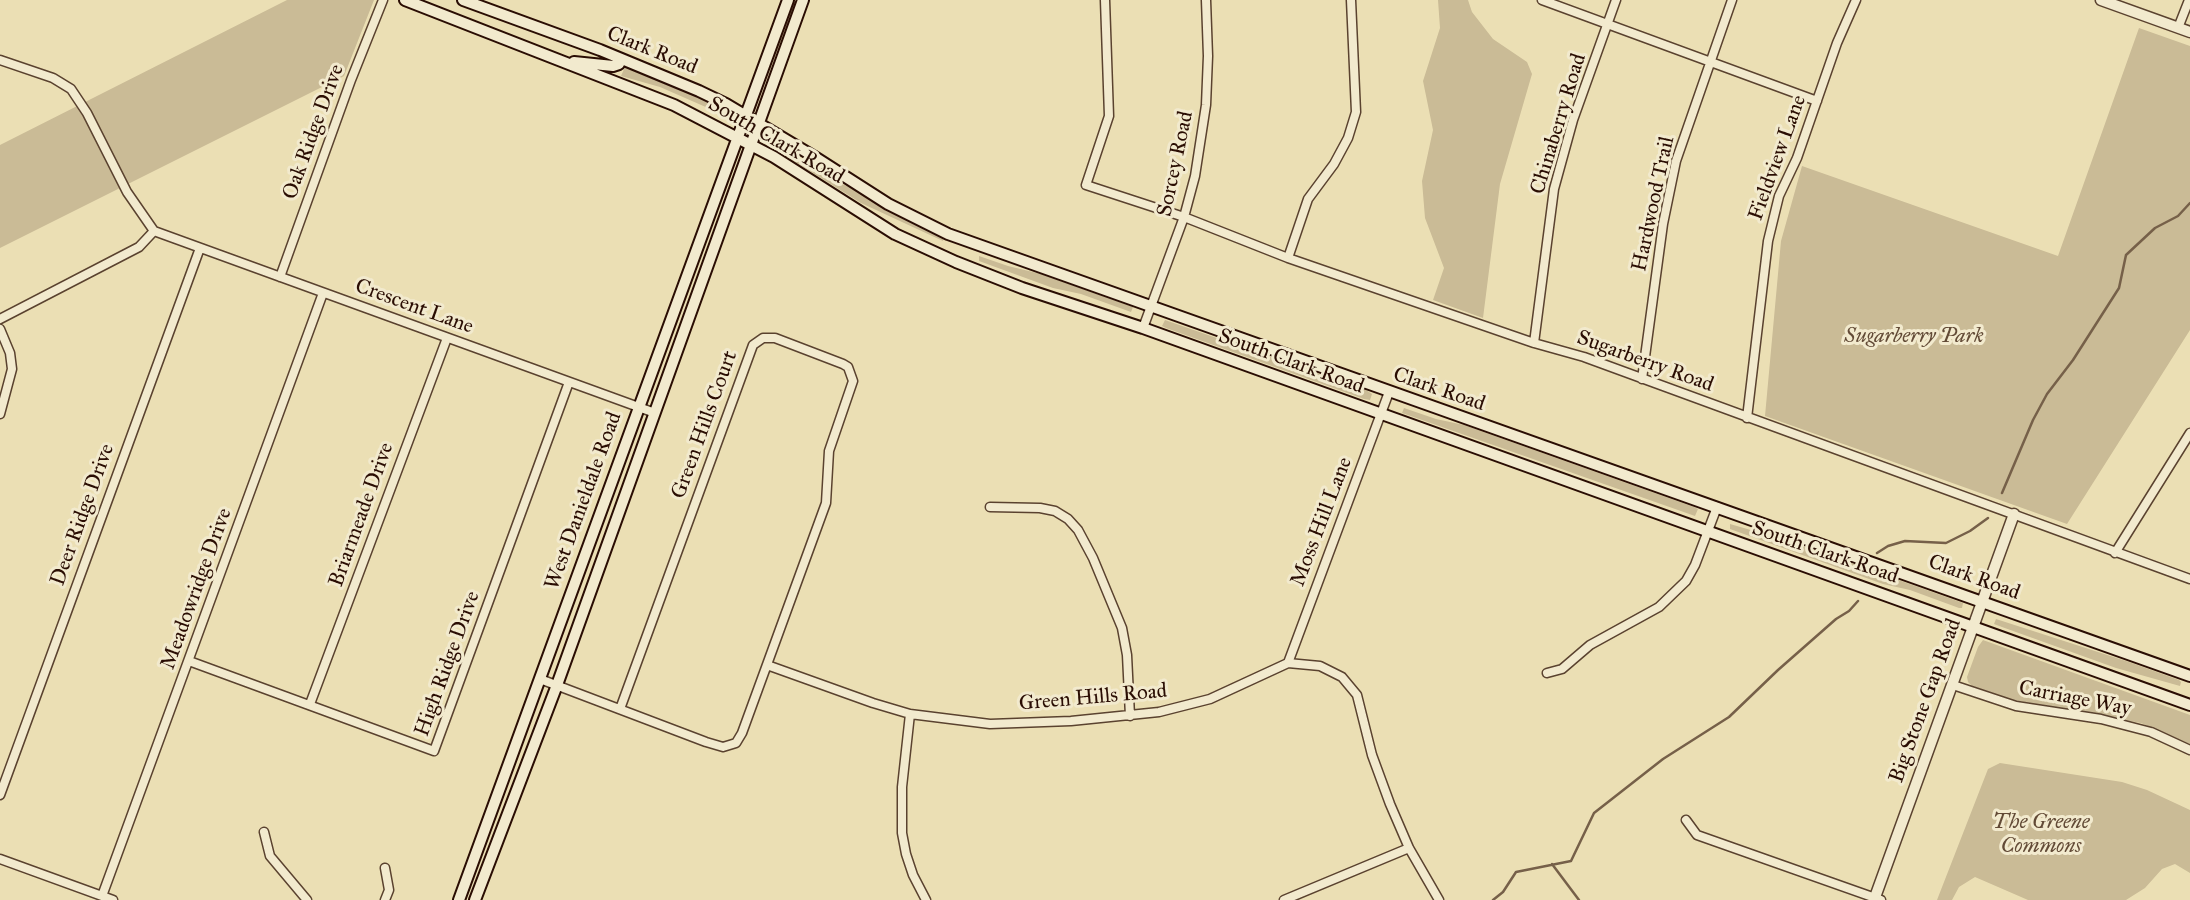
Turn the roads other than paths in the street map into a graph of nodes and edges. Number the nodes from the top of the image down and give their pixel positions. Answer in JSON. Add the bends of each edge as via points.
{"nodes":[{"id":1,"x":383,"y":0,"type":"edge"},
{"id":2,"x":405,"y":0,"type":"edge"},
{"id":3,"x":463,"y":0,"type":"edge"},
{"id":4,"x":788,"y":0,"type":"edge"},
{"id":5,"x":803,"y":0,"type":"edge"},
{"id":6,"x":1105,"y":0,"type":"edge"},
{"id":7,"x":1206,"y":0,"type":"edge"},
{"id":8,"x":1350,"y":0,"type":"edge"},
{"id":9,"x":1542,"y":0,"type":"edge"},
{"id":10,"x":1616,"y":0,"type":"edge"},
{"id":11,"x":1732,"y":0,"type":"edge"},
{"id":12,"x":1856,"y":0,"type":"edge"},
{"id":13,"x":2101,"y":0,"type":"edge"},
{"id":14,"x":2189,"y":0,"type":"edge"},
{"id":15,"x":528,"y":24,"type":"junction"},
{"id":16,"x":1608,"y":24,"type":"junction"},
{"id":17,"x":2178,"y":28,"type":"junction"},
{"id":18,"x":2190,"y":32,"type":"edge"},
{"id":19,"x":521,"y":44,"type":"junction"},
{"id":20,"x":621,"y":58,"type":"junction"},
{"id":21,"x":0,"y":61,"type":"edge"},
{"id":22,"x":568,"y":62,"type":"junction"},
{"id":23,"x":1710,"y":62,"type":"junction"},
{"id":24,"x":1817,"y":101,"type":"junction"},
{"id":25,"x":746,"y":116,"type":"junction"},
{"id":26,"x":759,"y":124,"type":"junction"},
{"id":27,"x":738,"y":136,"type":"junction"},
{"id":28,"x":751,"y":144,"type":"junction"},
{"id":29,"x":1184,"y":217,"type":"junction"},
{"id":30,"x":158,"y":233,"type":"junction"},
{"id":31,"x":965,"y":241,"type":"junction"},
{"id":32,"x":200,"y":248,"type":"junction"},
{"id":33,"x":1288,"y":258,"type":"junction"},
{"id":34,"x":956,"y":262,"type":"junction"},
{"id":35,"x":689,"y":269,"type":"junction"},
{"id":36,"x":704,"y":273,"type":"junction"},
{"id":37,"x":280,"y":277,"type":"junction"},
{"id":38,"x":323,"y":293,"type":"junction"},
{"id":39,"x":1150,"y":307,"type":"junction"},
{"id":40,"x":0,"y":319,"type":"edge"},
{"id":41,"x":1143,"y":328,"type":"junction"},
{"id":42,"x":0,"y":329,"type":"edge"},
{"id":43,"x":447,"y":338,"type":"junction"},
{"id":44,"x":1534,"y":343,"type":"junction"},
{"id":45,"x":659,"y":351,"type":"junction"},
{"id":46,"x":675,"y":356,"type":"junction"},
{"id":47,"x":1642,"y":379,"type":"junction"},
{"id":48,"x":569,"y":382,"type":"junction"},
{"id":49,"x":1389,"y":392,"type":"junction"},
{"id":50,"x":638,"y":408,"type":"junction"},
{"id":51,"x":0,"y":414,"type":"edge"},
{"id":52,"x":655,"y":414,"type":"junction"},
{"id":53,"x":1381,"y":415,"type":"junction"},
{"id":54,"x":1747,"y":418,"type":"junction"},
{"id":55,"x":2190,"y":433,"type":"edge"},
{"id":56,"x":990,"y":507,"type":"dead end"},
{"id":57,"x":1717,"y":507,"type":"junction"},
{"id":58,"x":2014,"y":514,"type":"junction"},
{"id":59,"x":1707,"y":533,"type":"junction"},
{"id":60,"x":2115,"y":553,"type":"junction"},
{"id":61,"x":2190,"y":579,"type":"edge"},
{"id":62,"x":1983,"y":603,"type":"junction"},
{"id":63,"x":1974,"y":626,"type":"junction"},
{"id":64,"x":189,"y":661,"type":"junction"},
{"id":65,"x":1288,"y":663,"type":"junction"},
{"id":66,"x":767,"y":665,"type":"junction"},
{"id":67,"x":1547,"y":673,"type":"dead end"},
{"id":68,"x":2190,"y":676,"type":"edge"},
{"id":69,"x":540,"y":679,"type":"junction"},
{"id":70,"x":557,"y":685,"type":"junction"},
{"id":71,"x":1953,"y":685,"type":"junction"},
{"id":72,"x":310,"y":704,"type":"junction"},
{"id":73,"x":2190,"y":704,"type":"edge"},
{"id":74,"x":620,"y":709,"type":"junction"},
{"id":75,"x":910,"y":713,"type":"junction"},
{"id":76,"x":1130,"y":716,"type":"junction"},
{"id":77,"x":2190,"y":750,"type":"edge"},
{"id":78,"x":508,"y":767,"type":"junction"},
{"id":79,"x":523,"y":773,"type":"junction"},
{"id":80,"x":0,"y":795,"type":"edge"},
{"id":81,"x":1686,"y":820,"type":"dead end"},
{"id":82,"x":264,"y":832,"type":"dead end"},
{"id":83,"x":1409,"y":848,"type":"junction"},
{"id":84,"x":0,"y":859,"type":"edge"},
{"id":85,"x":472,"y":864,"type":"junction"},
{"id":86,"x":385,"y":868,"type":"dead end"},
{"id":87,"x":487,"y":869,"type":"junction"},
{"id":88,"x":102,"y":896,"type":"junction"},
{"id":89,"x":1877,"y":899,"type":"edge"},
{"id":90,"x":113,"y":900,"type":"edge"},
{"id":91,"x":307,"y":900,"type":"edge"},
{"id":92,"x":385,"y":900,"type":"edge"},
{"id":93,"x":459,"y":900,"type":"edge"},
{"id":94,"x":475,"y":900,"type":"edge"},
{"id":95,"x":926,"y":900,"type":"edge"},
{"id":96,"x":1283,"y":900,"type":"edge"},
{"id":97,"x":1438,"y":900,"type":"edge"}],
"edges":[{"from":1,"to":37,"type":"street","name":"Oak Ridge Drive"},
{"from":2,"to":19,"type":"main road","name":"South Clark Road"},
{"from":3,"to":15,"type":"main road","name":"Clark Road"},
{"from":4,"to":25,"type":"main road","name":"West Danieldale Road"},
{"from":5,"to":26,"type":"main road","name":"West Danieldale Road"},
{"from":6,"to":29,"type":"street","name":"Sugarberry Road","via":[[1108,116],[1086,185]]},
{"from":7,"to":29,"type":"street","name":"Sorcey Road","via":[[1206,106]]},
{"from":8,"to":33,"type":"street","via":[[1356,112],[1334,164],[1308,199]]},
{"from":9,"to":16,"type":"street"},
{"from":10,"to":16,"type":"street","name":"Chinaberry Road"},
{"from":11,"to":23,"type":"street","name":"Hardwood Trail"},
{"from":12,"to":24,"type":"street","name":"Fieldview Lane"},
{"from":13,"to":17,"type":"street"},
{"from":14,"to":17,"type":"street"},
{"from":15,"to":19,"type":"main road"},
{"from":15,"to":20,"type":"main road","name":"Clark Road"},
{"from":16,"to":23,"type":"street"},
{"from":16,"to":44,"type":"street","name":"Chinaberry Road","via":[[1554,189]]},
{"from":17,"to":18,"type":"street"},
{"from":19,"to":22,"type":"main road","name":"South Clark Road"},
{"from":20,"to":22,"type":"main road","via":[[613,66]]},
{"from":20,"to":25,"type":"main road","name":"Clark Road"},
{"from":21,"to":30,"type":"street","via":[[72,89],[127,192]]},
{"from":22,"to":27,"type":"main road","name":"South Clark Road"},
{"from":23,"to":24,"type":"street"},
{"from":23,"to":47,"type":"street","name":"Hardwood Trail","via":[[1676,161]]},
{"from":24,"to":54,"type":"street","name":"Fieldview Lane","via":[[1779,196],[1768,241]]},
{"from":25,"to":26,"type":"main road","name":"Clark Road"},
{"from":25,"to":27,"type":"main road","name":"West Danieldale Road"},
{"from":26,"to":28,"type":"main road","name":"West Danieldale Road"},
{"from":26,"to":31,"type":"main road","name":"Clark Road","via":[[888,204]]},
{"from":27,"to":28,"type":"main road","name":"South Clark Road"},
{"from":27,"to":35,"type":"main road","name":"West Danieldale Road"},
{"from":28,"to":34,"type":"main road","name":"South Clark Road","via":[[883,227]]},
{"from":28,"to":36,"type":"main road","name":"West Danieldale Road"},
{"from":29,"to":33,"type":"street","name":"Sugarberry Road"},
{"from":29,"to":39,"type":"street","name":"Sorcey Road"},
{"from":30,"to":32,"type":"street","name":"Crescent Lane"},
{"from":30,"to":40,"type":"street"},
{"from":31,"to":34,"type":"main road"},
{"from":31,"to":39,"type":"main road","name":"Clark Road"},
{"from":32,"to":37,"type":"street","name":"Crescent Lane"},
{"from":32,"to":80,"type":"street","name":"Deer Ridge Drive"},
{"from":33,"to":44,"type":"street","name":"Sugarberry Road"},
{"from":34,"to":41,"type":"main road","name":"South Clark Road"},
{"from":35,"to":36,"type":"main road"},
{"from":35,"to":45,"type":"main road","name":"West Danieldale Road"},
{"from":36,"to":46,"type":"main road","name":"West Danieldale Road"},
{"from":37,"to":38,"type":"street","name":"Crescent Lane"},
{"from":38,"to":43,"type":"street","name":"Crescent Lane"},
{"from":38,"to":64,"type":"street","name":"Meadowridge Drive"},
{"from":39,"to":41,"type":"street","name":"Sorcey Road"},
{"from":39,"to":49,"type":"main road","name":"Clark Road"},
{"from":41,"to":53,"type":"main road","name":"South Clark Road"},
{"from":42,"to":51,"type":"street","via":[[12,369]]},
{"from":43,"to":48,"type":"street","name":"Crescent Lane"},
{"from":43,"to":72,"type":"street","name":"Briarmeade Drive"},
{"from":44,"to":47,"type":"street","name":"Sugarberry Road"},
{"from":45,"to":46,"type":"main road"},
{"from":45,"to":50,"type":"main road","name":"West Danieldale Road"},
{"from":46,"to":52,"type":"main road","name":"West Danieldale Road"},
{"from":47,"to":54,"type":"street","name":"Sugarberry Road"},
{"from":48,"to":50,"type":"street","name":"Crescent Lane"},
{"from":48,"to":72,"type":"street","name":"High Ridge Drive","via":[[434,751]]},
{"from":49,"to":53,"type":"street","name":"Moss Hill Lane"},
{"from":49,"to":57,"type":"main road","name":"Clark Road"},
{"from":50,"to":52,"type":"street","name":"Crescent Lane"},
{"from":50,"to":69,"type":"main road","name":"West Danieldale Road"},
{"from":52,"to":70,"type":"main road","name":"West Danieldale Road"},
{"from":53,"to":59,"type":"main road","name":"South Clark Road"},
{"from":53,"to":65,"type":"street","name":"Moss Hill Lane"},
{"from":54,"to":58,"type":"street","name":"Sugarberry Road"},
{"from":55,"to":60,"type":"street"},
{"from":56,"to":76,"type":"street","via":[[1055,511],[1077,528],[1122,628]]},
{"from":57,"to":59,"type":"street"},
{"from":57,"to":62,"type":"main road","name":"Clark Road"},
{"from":58,"to":60,"type":"street","name":"Sugarberry Road"},
{"from":58,"to":62,"type":"street","name":"Big Stone Gap Road"},
{"from":59,"to":63,"type":"main road","name":"South Clark Road"},
{"from":59,"to":67,"type":"street","via":[[1686,581],[1659,607],[1590,645],[1562,669]]},
{"from":60,"to":61,"type":"street","name":"Sugarberry Road"},
{"from":62,"to":63,"type":"street","name":"Big Stone Gap Road"},
{"from":62,"to":68,"type":"main road","name":"Clark Road"},
{"from":63,"to":71,"type":"street","name":"Big Stone Gap Road"},
{"from":63,"to":73,"type":"main road","name":"South Clark Road"},
{"from":64,"to":72,"type":"street","name":"High Ridge Drive"},
{"from":64,"to":88,"type":"street","name":"Meadowridge Drive"},
{"from":65,"to":76,"type":"street","name":"Green Hills Road","via":[[1194,705]]},
{"from":65,"to":83,"type":"street","via":[[1332,670],[1357,695],[1377,770]]},
{"from":66,"to":74,"type":"street","name":"Green Hills Court","via":[[742,733],[730,746]]},
{"from":66,"to":74,"type":"street","name":"Green Hills Court","via":[[822,515],[828,493],[829,451],[853,381],[843,364],[768,337],[757,341],[751,350]]},
{"from":66,"to":75,"type":"street","name":"Green Hills Road"},
{"from":69,"to":70,"type":"street","name":"Green Hills Court"},
{"from":69,"to":78,"type":"main road","name":"West Danieldale Road"},
{"from":70,"to":74,"type":"street","name":"Green Hills Court"},
{"from":70,"to":79,"type":"main road","name":"West Danieldale Road"},
{"from":71,"to":77,"type":"street","name":"Carriage Way","via":[[2016,706],[2124,724]]},
{"from":71,"to":89,"type":"street","name":"Big Stone Gap Road"},
{"from":75,"to":76,"type":"street","name":"Green Hills Road","via":[[990,724]]},
{"from":75,"to":95,"type":"street","via":[[902,833],[913,875]]},
{"from":78,"to":79,"type":"main road"},
{"from":78,"to":85,"type":"main road","name":"West Danieldale Road"},
{"from":79,"to":87,"type":"main road","name":"West Danieldale Road"},
{"from":81,"to":89,"type":"street","via":[[1697,835]]},
{"from":82,"to":91,"type":"street","via":[[270,856]]},
{"from":83,"to":96,"type":"street"},
{"from":83,"to":97,"type":"street"},
{"from":84,"to":88,"type":"street"},
{"from":85,"to":87,"type":"main road"},
{"from":85,"to":93,"type":"main road","name":"West Danieldale Road"},
{"from":86,"to":92,"type":"street"},
{"from":87,"to":94,"type":"main road","name":"West Danieldale Road"},
{"from":88,"to":90,"type":"street"}]}
